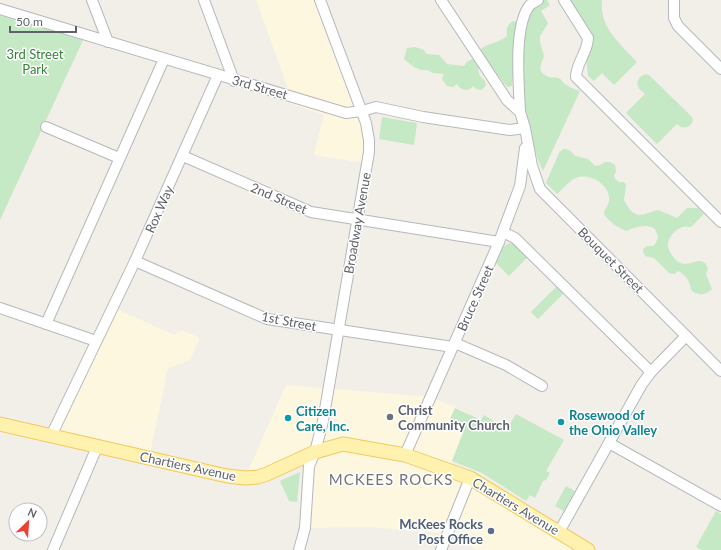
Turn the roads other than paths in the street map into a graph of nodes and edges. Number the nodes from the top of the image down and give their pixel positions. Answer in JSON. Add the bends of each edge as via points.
{"nodes":[{"id":1,"x":92,"y":0,"type":"edge"},
{"id":2,"x":204,"y":0,"type":"edge"},
{"id":3,"x":320,"y":0,"type":"edge"},
{"id":4,"x":441,"y":0,"type":"edge"},
{"id":5,"x":538,"y":0,"type":"edge"},
{"id":6,"x":564,"y":0,"type":"edge"},
{"id":7,"x":674,"y":0,"type":"edge"},
{"id":8,"x":0,"y":9,"type":"edge"},
{"id":9,"x":108,"y":42,"type":"junction"},
{"id":10,"x":164,"y":59,"type":"junction"},
{"id":11,"x":721,"y":69,"type":"edge"},
{"id":12,"x":218,"y":75,"type":"junction"},
{"id":13,"x":234,"y":81,"type":"junction"},
{"id":14,"x":362,"y":111,"type":"junction"},
{"id":15,"x":520,"y":112,"type":"junction"},
{"id":16,"x":46,"y":127,"type":"dead end"},
{"id":17,"x":525,"y":131,"type":"junction"},
{"id":18,"x":183,"y":156,"type":"junction"},
{"id":19,"x":119,"y":158,"type":"junction"},
{"id":20,"x":357,"y":219,"type":"junction"},
{"id":21,"x":721,"y":222,"type":"edge"},
{"id":22,"x":503,"y":232,"type":"junction"},
{"id":23,"x":499,"y":242,"type":"junction"},
{"id":24,"x":135,"y":261,"type":"junction"},
{"id":25,"x":0,"y":308,"type":"edge"},
{"id":26,"x":46,"y":324,"type":"junction"},
{"id":27,"x":338,"y":330,"type":"junction"},
{"id":28,"x":686,"y":336,"type":"junction"},
{"id":29,"x":96,"y":341,"type":"junction"},
{"id":30,"x":454,"y":345,"type":"junction"},
{"id":31,"x":721,"y":371,"type":"edge"},
{"id":32,"x":651,"y":372,"type":"junction"},
{"id":33,"x":542,"y":386,"type":"dead end"},
{"id":34,"x":0,"y":424,"type":"edge"},
{"id":35,"x":50,"y":436,"type":"junction"},
{"id":36,"x":609,"y":443,"type":"junction"},
{"id":37,"x":98,"y":447,"type":"junction"},
{"id":38,"x":315,"y":452,"type":"junction"},
{"id":39,"x":405,"y":456,"type":"junction"},
{"id":40,"x":470,"y":478,"type":"junction"},
{"id":41,"x":721,"y":506,"type":"edge"},
{"id":42,"x":559,"y":532,"type":"junction"},
{"id":43,"x":53,"y":550,"type":"edge"},
{"id":44,"x":299,"y":550,"type":"edge"},
{"id":45,"x":441,"y":550,"type":"edge"},
{"id":46,"x":588,"y":550,"type":"edge"}],
"edges":[{"from":1,"to":9,"type":"street"},
{"from":2,"to":13,"type":"street"},
{"from":3,"to":14,"type":"street","name":"Broadway Avenue"},
{"from":4,"to":15,"type":"street","via":[[507,100]]},
{"from":5,"to":15,"type":"street","via":[[526,12],[519,41]]},
{"from":6,"to":21,"type":"street","via":[[588,38],[588,45],[576,77]]},
{"from":7,"to":11,"type":"street","via":[[674,18],[678,26]]},
{"from":8,"to":9,"type":"street","name":"3rd Street"},
{"from":9,"to":10,"type":"street","name":"3rd Street"},
{"from":10,"to":12,"type":"street","name":"3rd Street"},
{"from":10,"to":19,"type":"street"},
{"from":12,"to":13,"type":"street","name":"3rd Street"},
{"from":12,"to":18,"type":"street","name":"Rox Way"},
{"from":13,"to":14,"type":"street","name":"3rd Street","via":[[346,113]]},
{"from":14,"to":17,"type":"street","name":"3rd Street","via":[[376,107],[424,117]]},
{"from":14,"to":20,"type":"street","name":"Broadway Avenue","via":[[369,140],[369,152]]},
{"from":15,"to":17,"type":"street","name":"Bouquet Street"},
{"from":16,"to":19,"type":"street"},
{"from":17,"to":22,"type":"street","name":"Bruce Street","via":[[520,186]]},
{"from":17,"to":28,"type":"street","name":"Bouquet Street","via":[[540,189]]},
{"from":18,"to":20,"type":"street","name":"2nd Street","via":[[311,212]]},
{"from":18,"to":24,"type":"street","name":"Rox Way"},
{"from":19,"to":26,"type":"street"},
{"from":20,"to":23,"type":"street","name":"2nd Street"},
{"from":20,"to":27,"type":"street","name":"Broadway Avenue"},
{"from":22,"to":23,"type":"street","name":"Bruce Street"},
{"from":22,"to":32,"type":"street","via":[[515,238]]},
{"from":23,"to":30,"type":"street","name":"Bruce Street"},
{"from":24,"to":27,"type":"street","name":"1st Street","via":[[267,319]]},
{"from":24,"to":29,"type":"street","name":"Rox Way"},
{"from":25,"to":26,"type":"street"},
{"from":26,"to":29,"type":"street"},
{"from":27,"to":30,"type":"street","name":"1st Street"},
{"from":27,"to":38,"type":"street","name":"Broadway Avenue","via":[[323,421]]},
{"from":28,"to":31,"type":"street","name":"Bouquet Street"},
{"from":28,"to":32,"type":"street"},
{"from":29,"to":35,"type":"street","name":"Rox Way"},
{"from":30,"to":33,"type":"street","name":"1st Street","via":[[506,365]]},
{"from":30,"to":39,"type":"street","name":"Bruce Street"},
{"from":32,"to":36,"type":"street"},
{"from":34,"to":35,"type":"main road","name":"Chartiers Avenue"},
{"from":35,"to":37,"type":"main road","name":"Chartiers Avenue"},
{"from":36,"to":41,"type":"street"},
{"from":36,"to":42,"type":"street"},
{"from":37,"to":38,"type":"main road","name":"Chartiers Avenue","via":[[245,478],[267,474]]},
{"from":37,"to":43,"type":"street"},
{"from":38,"to":39,"type":"main road","name":"Chartiers Avenue","via":[[342,444]]},
{"from":38,"to":44,"type":"street","name":"Broadway Avenue","via":[[309,466],[305,528]]},
{"from":39,"to":40,"type":"main road","name":"Chartiers Avenue"},
{"from":40,"to":42,"type":"main road","name":"Chartiers Avenue"},
{"from":40,"to":45,"type":"street"},
{"from":42,"to":46,"type":"main road","name":"Chartiers Avenue"}]}
